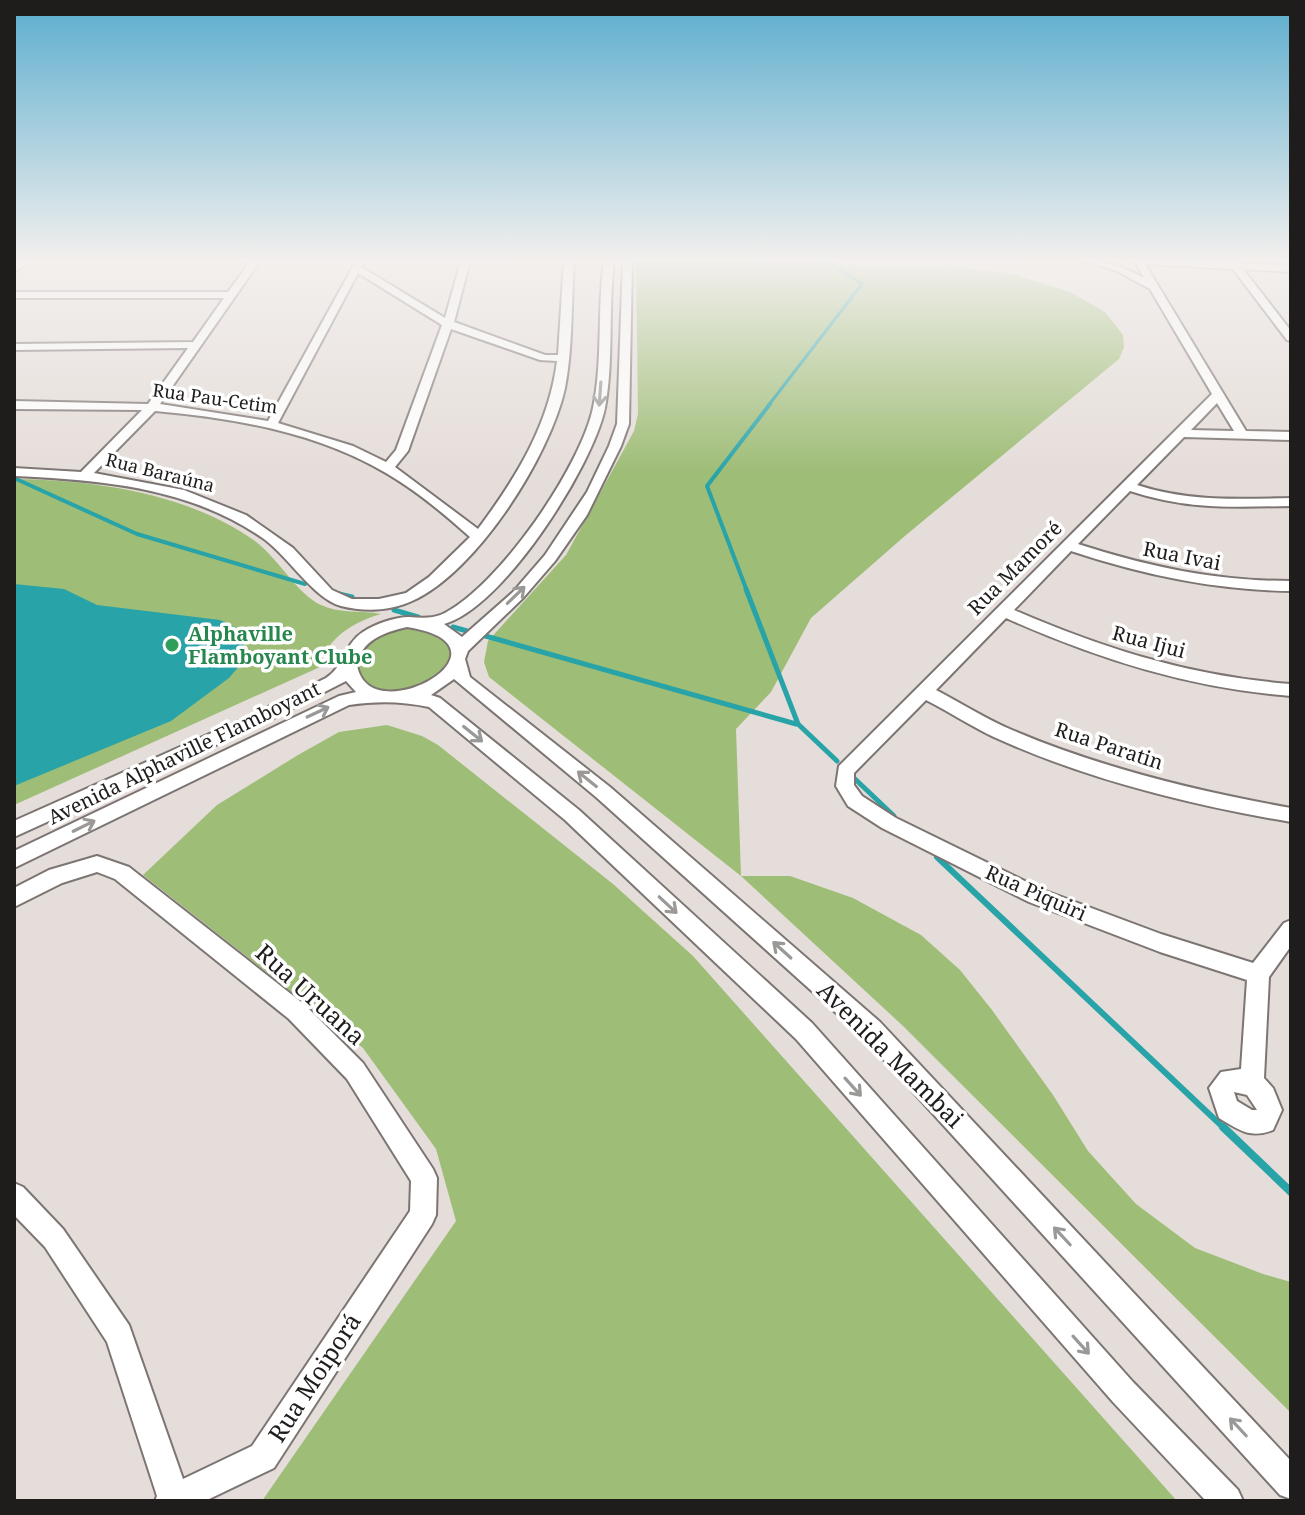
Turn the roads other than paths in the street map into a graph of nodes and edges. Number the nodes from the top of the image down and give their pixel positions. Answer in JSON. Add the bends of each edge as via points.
{"nodes":[{"id":1,"x":205,"y":332,"type":"edge"},
{"id":2,"x":322,"y":332,"type":"edge"},
{"id":3,"x":445,"y":332,"type":"edge"},
{"id":4,"x":467,"y":332,"type":"edge"},
{"id":5,"x":471,"y":332,"type":"edge"},
{"id":6,"x":563,"y":332,"type":"edge"},
{"id":7,"x":604,"y":332,"type":"edge"},
{"id":8,"x":625,"y":332,"type":"edge"},
{"id":9,"x":1179,"y":332,"type":"edge"},
{"id":10,"x":443,"y":339,"type":"junction"},
{"id":11,"x":196,"y":345,"type":"junction"},
{"id":12,"x":14,"y":347,"type":"edge"},
{"id":13,"x":561,"y":358,"type":"junction"},
{"id":14,"x":1217,"y":396,"type":"junction"},
{"id":15,"x":14,"y":405,"type":"edge"},
{"id":16,"x":152,"y":407,"type":"junction"},
{"id":17,"x":272,"y":424,"type":"junction"},
{"id":18,"x":1181,"y":433,"type":"junction"},
{"id":19,"x":1241,"y":433,"type":"junction"},
{"id":20,"x":1291,"y":436,"type":"edge"},
{"id":21,"x":387,"y":469,"type":"junction"},
{"id":22,"x":14,"y":472,"type":"edge"},
{"id":23,"x":86,"y":474,"type":"junction"},
{"id":24,"x":1128,"y":486,"type":"junction"},
{"id":25,"x":1291,"y":502,"type":"edge"},
{"id":26,"x":477,"y":535,"type":"junction"},
{"id":27,"x":1069,"y":546,"type":"junction"},
{"id":28,"x":1291,"y":586,"type":"edge"},
{"id":29,"x":1004,"y":611,"type":"junction"},
{"id":30,"x":425,"y":623,"type":"junction"},
{"id":31,"x":460,"y":656,"type":"junction"},
{"id":32,"x":347,"y":666,"type":"junction"},
{"id":33,"x":1291,"y":690,"type":"edge"},
{"id":34,"x":924,"y":691,"type":"junction"},
{"id":35,"x":376,"y":695,"type":"junction"},
{"id":36,"x":407,"y":696,"type":"junction"},
{"id":37,"x":845,"y":771,"type":"joint"},
{"id":38,"x":1291,"y":815,"type":"edge"},
{"id":39,"x":14,"y":829,"type":"edge"},
{"id":40,"x":14,"y":860,"type":"edge"},
{"id":41,"x":14,"y":898,"type":"edge"},
{"id":42,"x":1291,"y":929,"type":"edge"},
{"id":43,"x":1258,"y":974,"type":"junction"},
{"id":44,"x":1252,"y":1084,"type":"dead end"},
{"id":45,"x":14,"y":1196,"type":"edge"},
{"id":46,"x":423,"y":1215,"type":"joint"},
{"id":47,"x":1291,"y":1484,"type":"edge"},
{"id":48,"x":173,"y":1500,"type":"edge"},
{"id":49,"x":1227,"y":1501,"type":"edge"}],
"edges":[{"from":1,"to":11,"type":"street"},
{"from":2,"to":17,"type":"street"},
{"from":3,"to":10,"type":"street"},
{"from":4,"to":10,"type":"street"},
{"from":5,"to":13,"type":"street","via":[[544,358]]},
{"from":6,"to":13,"type":"street","name":"Rua Baraúna"},
{"from":7,"to":30,"type":"street","one_way":true,"via":[[598,410],[585,447],[535,530],[495,581],[449,617]]},
{"from":31,"to":8,"type":"street","one_way":true,"via":[[554,554],[615,448],[623,424]]},
{"from":9,"to":14,"type":"street"},
{"from":10,"to":21,"type":"street","via":[[402,451]]},
{"from":11,"to":12,"type":"street"},
{"from":11,"to":16,"type":"street"},
{"from":13,"to":26,"type":"street","name":"Rua Baraúna","via":[[559,387],[544,436],[515,489]]},
{"from":14,"to":18,"type":"street","name":"Rua Mamoré"},
{"from":14,"to":19,"type":"street"},
{"from":15,"to":16,"type":"street","name":"Rua Pau-Cetim"},
{"from":16,"to":17,"type":"street","name":"Rua Pau-Cetim"},
{"from":16,"to":23,"type":"street"},
{"from":17,"to":21,"type":"street","name":"Rua Pau-Cetim"},
{"from":18,"to":19,"type":"street"},
{"from":18,"to":24,"type":"street","name":"Rua Mamoré"},
{"from":19,"to":20,"type":"street"},
{"from":21,"to":26,"type":"street","name":"Rua Pau-Cetim"},
{"from":22,"to":23,"type":"street","name":"Rua Baraúna"},
{"from":23,"to":26,"type":"street","name":"Rua Baraúna","via":[[221,507],[270,536],[323,593],[346,603],[409,598],[445,571]]},
{"from":24,"to":25,"type":"street","via":[[1200,503]]},
{"from":24,"to":27,"type":"street","name":"Rua Mamoré"},
{"from":27,"to":28,"type":"street","name":"Rua Ivai","via":[[1145,571],[1207,583]]},
{"from":27,"to":29,"type":"street","name":"Rua Mamoré"},
{"from":29,"to":33,"type":"street","name":"Rua Ijui","via":[[1078,645],[1144,665],[1208,680]]},
{"from":29,"to":34,"type":"street","name":"Rua Mamoré"},
{"from":30,"to":31,"type":"street","via":[[455,638]]},
{"from":30,"to":32,"type":"street","via":[[407,622],[374,632],[351,653]]},
{"from":31,"to":36,"type":"street","via":[[451,675],[437,686]]},
{"from":47,"to":31,"type":"street","name":"Avenida Mambai","one_way":true,"via":[[872,1030],[603,792],[462,679]]},
{"from":32,"to":35,"type":"street","via":[[360,688]]},
{"from":32,"to":39,"type":"street","name":"Avenida Alphaville Flamboyant","via":[[332,682],[258,719]]},
{"from":34,"to":37,"type":"street","name":"Rua Mamoré"},
{"from":34,"to":38,"type":"street","name":"Rua Paratin","via":[[1015,739],[1121,776]]},
{"from":35,"to":36,"type":"street"},
{"from":40,"to":35,"type":"street","name":"Avenida Alphaville Flamboyant","one_way":true,"via":[[345,700]]},
{"from":36,"to":49,"type":"street","name":"Avenida Mambai","one_way":true,"via":[[434,702],[572,815],[804,1031],[1123,1392]]},
{"from":37,"to":43,"type":"street","name":"Rua Piquiri","via":[[845,786],[855,801],[1036,896]]},
{"from":41,"to":46,"type":"street","name":"Rua Uruana","via":[[56,876],[97,864],[122,873],[297,1012],[355,1071],[424,1178]]},
{"from":42,"to":43,"type":"street"},
{"from":43,"to":44,"type":"street"},
{"from":45,"to":48,"type":"street","via":[[54,1238],[119,1335]]},
{"from":46,"to":48,"type":"street","name":"Rua Moiporá","via":[[263,1457]]}]}
